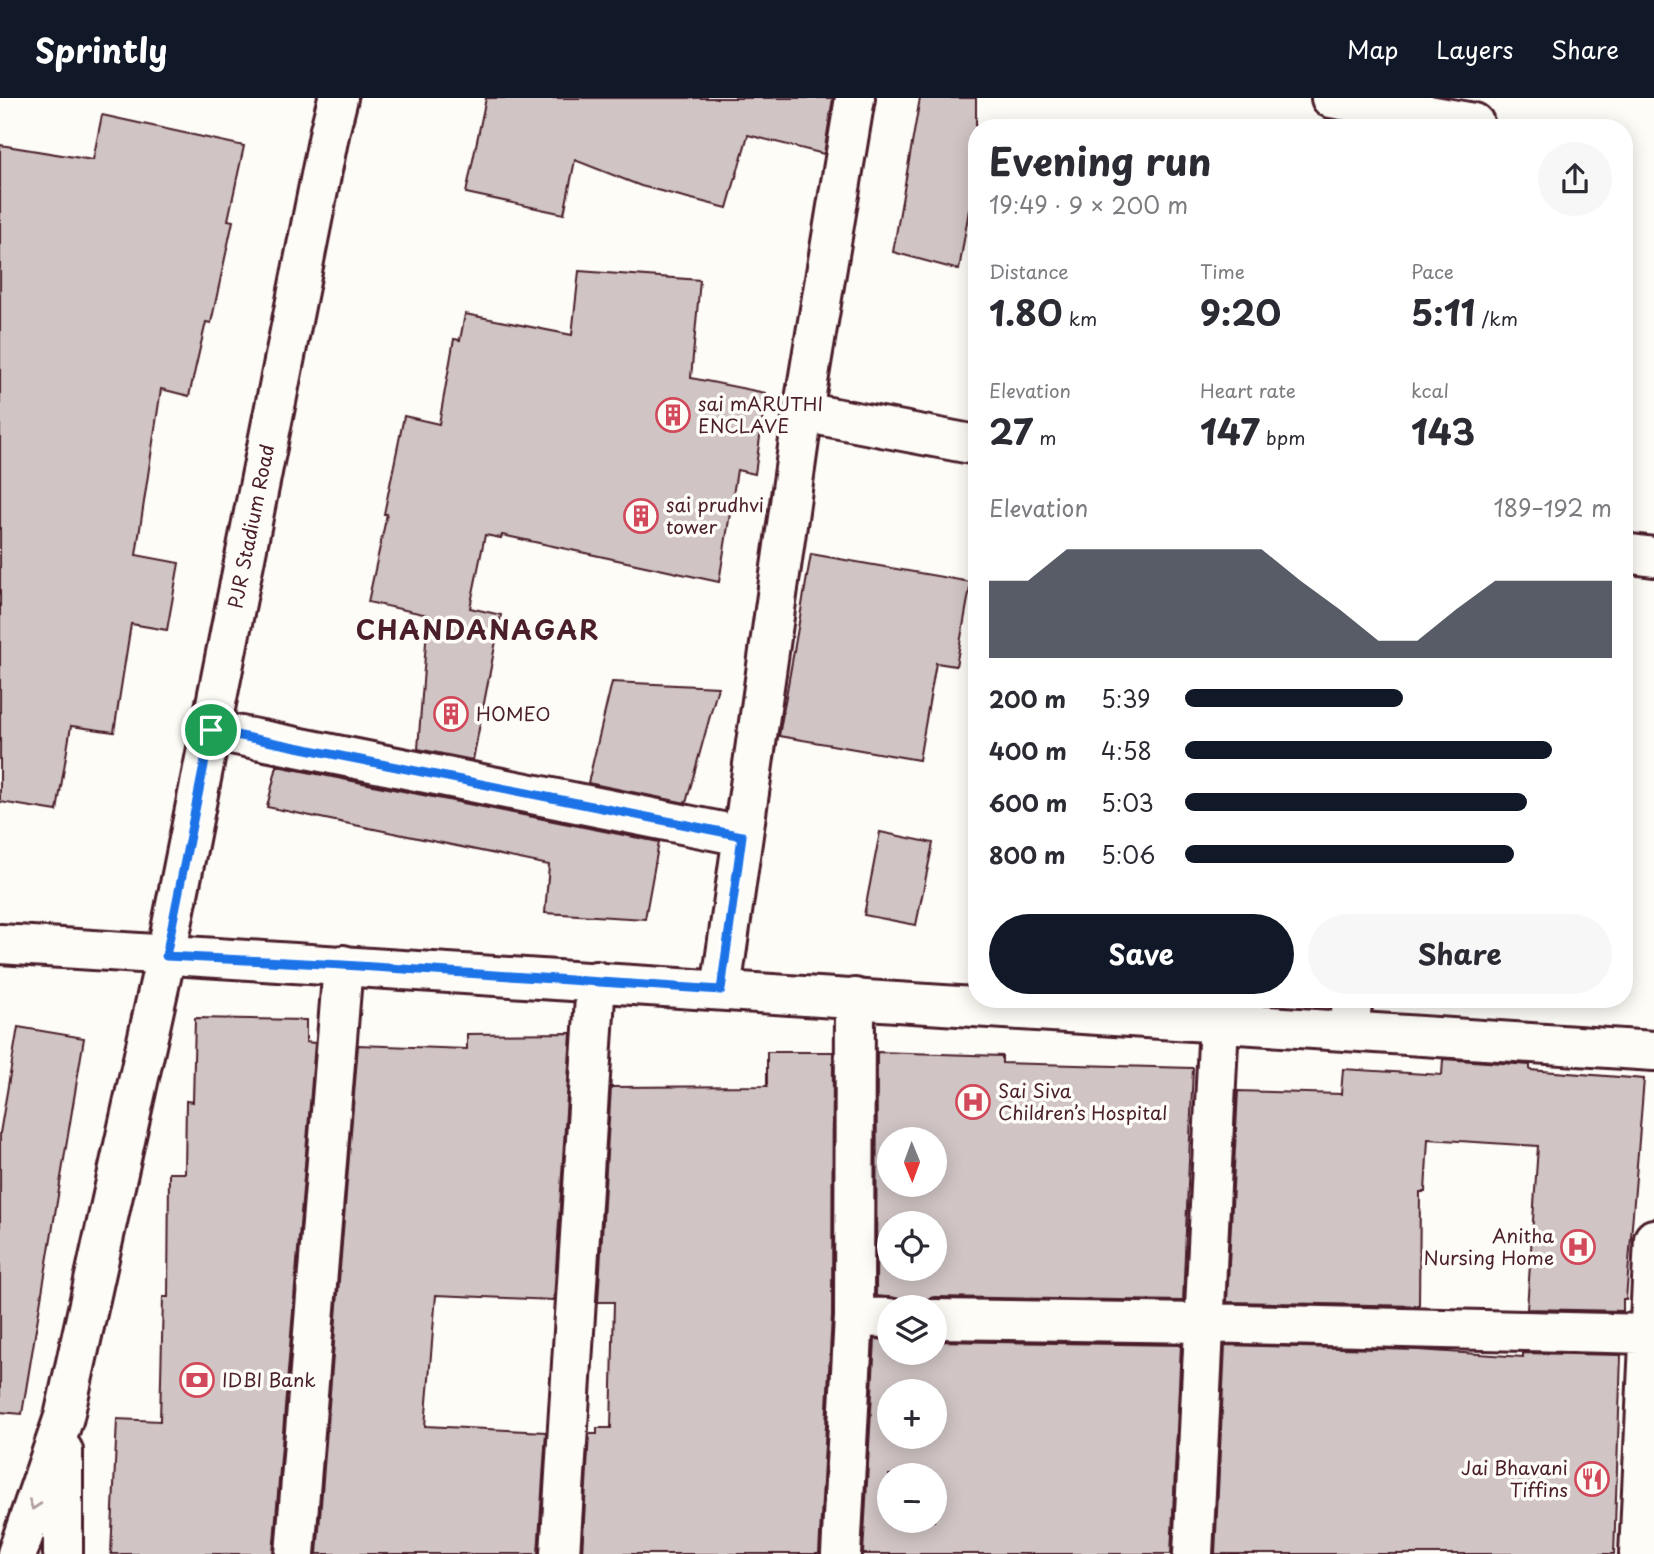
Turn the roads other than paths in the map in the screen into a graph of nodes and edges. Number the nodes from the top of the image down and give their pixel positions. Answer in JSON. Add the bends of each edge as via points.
{"nodes":[{"id":1,"x":338,"y":98,"type":"edge"},
{"id":2,"x":855,"y":98,"type":"edge"},
{"id":3,"x":1332,"y":98,"type":"edge"},
{"id":4,"x":1475,"y":116,"type":"edge"},
{"id":5,"x":803,"y":412,"type":"junction"},
{"id":6,"x":968,"y":443,"type":"edge"},
{"id":7,"x":1633,"y":554,"type":"edge"},
{"id":8,"x":1654,"y":556,"type":"edge"},
{"id":9,"x":211,"y":730,"type":"junction"},
{"id":10,"x":742,"y":836,"type":"junction"},
{"id":11,"x":0,"y":944,"type":"edge"},
{"id":12,"x":166,"y":956,"type":"junction"},
{"id":13,"x":343,"y":965,"type":"junction"},
{"id":14,"x":596,"y":981,"type":"junction"},
{"id":15,"x":721,"y":990,"type":"junction"},
{"id":16,"x":855,"y":998,"type":"junction"},
{"id":17,"x":968,"y":1003,"type":"edge"},
{"id":18,"x":1069,"y":1008,"type":"edge"},
{"id":19,"x":1198,"y":1014,"type":"edge"},
{"id":20,"x":1350,"y":1015,"type":"edge"},
{"id":21,"x":1654,"y":1051,"type":"edge"},
{"id":22,"x":1654,"y":1239,"type":"edge"},
{"id":23,"x":872,"y":1318,"type":"edge"},
{"id":24,"x":947,"y":1319,"type":"edge"},
{"id":25,"x":1203,"y":1323,"type":"junction"},
{"id":26,"x":1649,"y":1334,"type":"junction"},
{"id":27,"x":64,"y":1417,"type":"junction"},
{"id":28,"x":17,"y":1554,"type":"edge"},
{"id":29,"x":63,"y":1554,"type":"edge"},
{"id":30,"x":295,"y":1554,"type":"edge"},
{"id":31,"x":560,"y":1554,"type":"edge"},
{"id":32,"x":841,"y":1554,"type":"edge"},
{"id":33,"x":1193,"y":1554,"type":"edge"},
{"id":34,"x":1639,"y":1554,"type":"edge"}],
"edges":[{"from":1,"to":9,"type":"street","name":"PJR Stadium Road"},
{"from":2,"to":5,"type":"street"},
{"from":3,"to":4,"type":"street"},
{"from":5,"to":6,"type":"street"},
{"from":5,"to":10,"type":"street"},
{"from":7,"to":8,"type":"street"},
{"from":9,"to":10,"type":"street"},
{"from":9,"to":12,"type":"street","name":"PJR Stadium Road"},
{"from":10,"to":15,"type":"street"},
{"from":11,"to":12,"type":"street"},
{"from":12,"to":13,"type":"street"},
{"from":12,"to":27,"type":"street","name":"PJR Stadium Road"},
{"from":13,"to":14,"type":"street"},
{"from":13,"to":30,"type":"street"},
{"from":14,"to":15,"type":"street"},
{"from":14,"to":31,"type":"street"},
{"from":15,"to":16,"type":"street"},
{"from":16,"to":17,"type":"street"},
{"from":16,"to":23,"type":"street"},
{"from":18,"to":19,"type":"street"},
{"from":19,"to":20,"type":"street"},
{"from":19,"to":25,"type":"street"},
{"from":20,"to":21,"type":"street"},
{"from":22,"to":26,"type":"street"},
{"from":23,"to":32,"type":"street"},
{"from":24,"to":25,"type":"street"},
{"from":25,"to":26,"type":"street"},
{"from":25,"to":33,"type":"street"},
{"from":26,"to":34,"type":"street"},
{"from":27,"to":28,"type":"street","one_way":true},
{"from":27,"to":29,"type":"street"}]}
